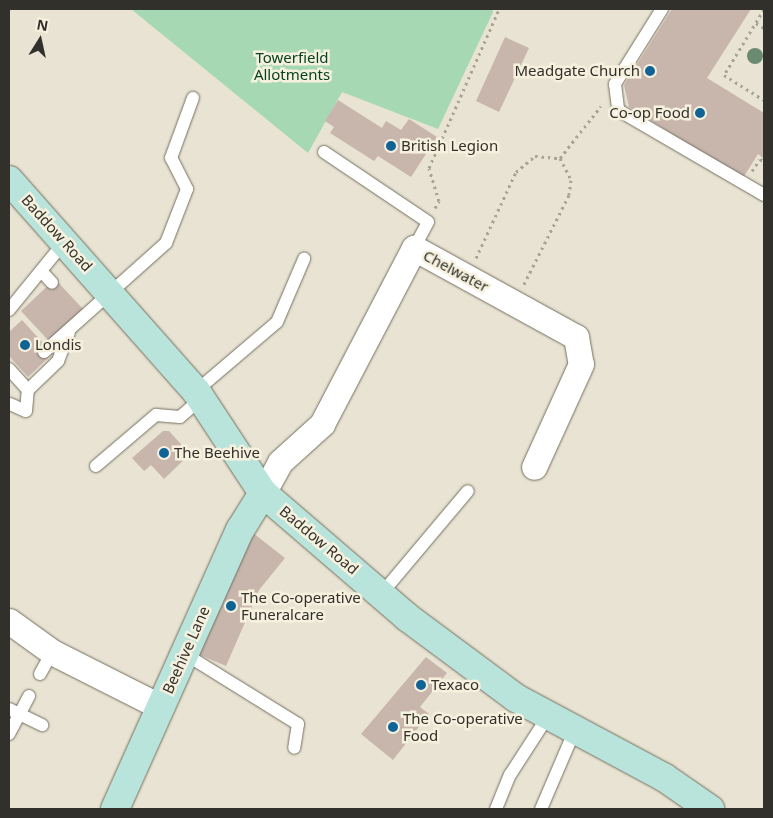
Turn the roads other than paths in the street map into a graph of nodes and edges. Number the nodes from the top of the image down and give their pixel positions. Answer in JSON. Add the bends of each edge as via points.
{"nodes":[{"id":1,"x":662,"y":9,"type":"edge"},
{"id":2,"x":193,"y":98,"type":"dead end"},
{"id":3,"x":324,"y":152,"type":"dead end"},
{"id":4,"x":9,"y":180,"type":"edge"},
{"id":5,"x":764,"y":195,"type":"edge"},
{"id":6,"x":65,"y":241,"type":"junction"},
{"id":7,"x":414,"y":248,"type":"junction"},
{"id":8,"x":304,"y":259,"type":"dead end"},
{"id":9,"x":41,"y":270,"type":"junction"},
{"id":10,"x":52,"y":283,"type":"dead end"},
{"id":11,"x":30,"y":284,"type":"junction"},
{"id":12,"x":110,"y":293,"type":"junction"},
{"id":13,"x":38,"y":295,"type":"dead end"},
{"id":14,"x":9,"y":310,"type":"edge"},
{"id":15,"x":67,"y":328,"type":"junction"},
{"id":16,"x":44,"y":352,"type":"dead end"},
{"id":17,"x":16,"y":372,"type":"edge"},
{"id":18,"x":28,"y":390,"type":"junction"},
{"id":19,"x":199,"y":395,"type":"junction"},
{"id":20,"x":10,"y":404,"type":"dead end"},
{"id":21,"x":96,"y":466,"type":"dead end"},
{"id":22,"x":534,"y":467,"type":"dead end"},
{"id":23,"x":468,"y":491,"type":"dead end"},
{"id":24,"x":263,"y":493,"type":"junction"},
{"id":25,"x":382,"y":594,"type":"junction"},
{"id":26,"x":9,"y":621,"type":"edge"},
{"id":27,"x":52,"y":652,"type":"junction"},
{"id":28,"x":184,"y":654,"type":"junction"},
{"id":29,"x":40,"y":674,"type":"dead end"},
{"id":30,"x":29,"y":696,"type":"dead end"},
{"id":31,"x":161,"y":707,"type":"junction"},
{"id":32,"x":14,"y":712,"type":"edge"},
{"id":33,"x":548,"y":716,"type":"junction"},
{"id":34,"x":42,"y":725,"type":"dead end"},
{"id":35,"x":574,"y":732,"type":"junction"},
{"id":36,"x":9,"y":734,"type":"edge"},
{"id":37,"x":294,"y":748,"type":"dead end"},
{"id":38,"x":115,"y":809,"type":"edge"},
{"id":39,"x":496,"y":809,"type":"edge"},
{"id":40,"x":541,"y":809,"type":"edge"},
{"id":41,"x":710,"y":809,"type":"edge"}],
"edges":[{"from":1,"to":5,"type":"lane","via":[[615,84],[618,110]]},
{"from":2,"to":12,"type":"lane","via":[[171,158],[187,188],[166,243]]},
{"from":3,"to":7,"type":"lane","via":[[428,222]]},
{"from":4,"to":6,"type":"main road","name":"Baddow Road"},
{"from":6,"to":9,"type":"lane"},
{"from":6,"to":12,"type":"main road","name":"Baddow Road"},
{"from":7,"to":22,"type":"street","name":"Chelwater","via":[[576,337],[581,364]]},
{"from":7,"to":24,"type":"street","name":"Chelwater","via":[[322,424],[280,462]]},
{"from":8,"to":19,"type":"lane","via":[[277,322]]},
{"from":9,"to":10,"type":"lane"},
{"from":9,"to":11,"type":"lane"},
{"from":11,"to":13,"type":"lane"},
{"from":11,"to":14,"type":"lane","via":[[22,302]]},
{"from":12,"to":15,"type":"lane"},
{"from":12,"to":19,"type":"main road","name":"Baddow Road"},
{"from":15,"to":16,"type":"lane"},
{"from":15,"to":18,"type":"lane","via":[[58,361]]},
{"from":17,"to":18,"type":"lane"},
{"from":18,"to":20,"type":"lane","via":[[26,411]]},
{"from":19,"to":21,"type":"lane","via":[[180,417],[156,415]]},
{"from":19,"to":24,"type":"main road","name":"Baddow Road"},
{"from":23,"to":25,"type":"lane"},
{"from":24,"to":25,"type":"main road","name":"Baddow Road"},
{"from":24,"to":28,"type":"main road","name":"Beehive Lane","via":[[249,511]]},
{"from":25,"to":33,"type":"main road","name":"Baddow Road","via":[[516,698]]},
{"from":26,"to":27,"type":"street"},
{"from":27,"to":29,"type":"lane"},
{"from":27,"to":31,"type":"street"},
{"from":28,"to":31,"type":"main road","name":"Beehive Lane"},
{"from":28,"to":37,"type":"lane","via":[[298,724]]},
{"from":30,"to":32,"type":"lane"},
{"from":31,"to":38,"type":"main road","name":"Beehive Lane"},
{"from":32,"to":34,"type":"lane"},
{"from":32,"to":36,"type":"lane"},
{"from":33,"to":35,"type":"main road","name":"Baddow Road"},
{"from":33,"to":39,"type":"lane","via":[[510,775]]},
{"from":35,"to":40,"type":"lane"},
{"from":35,"to":41,"type":"main road","name":"Baddow Road","via":[[665,778]]}]}
